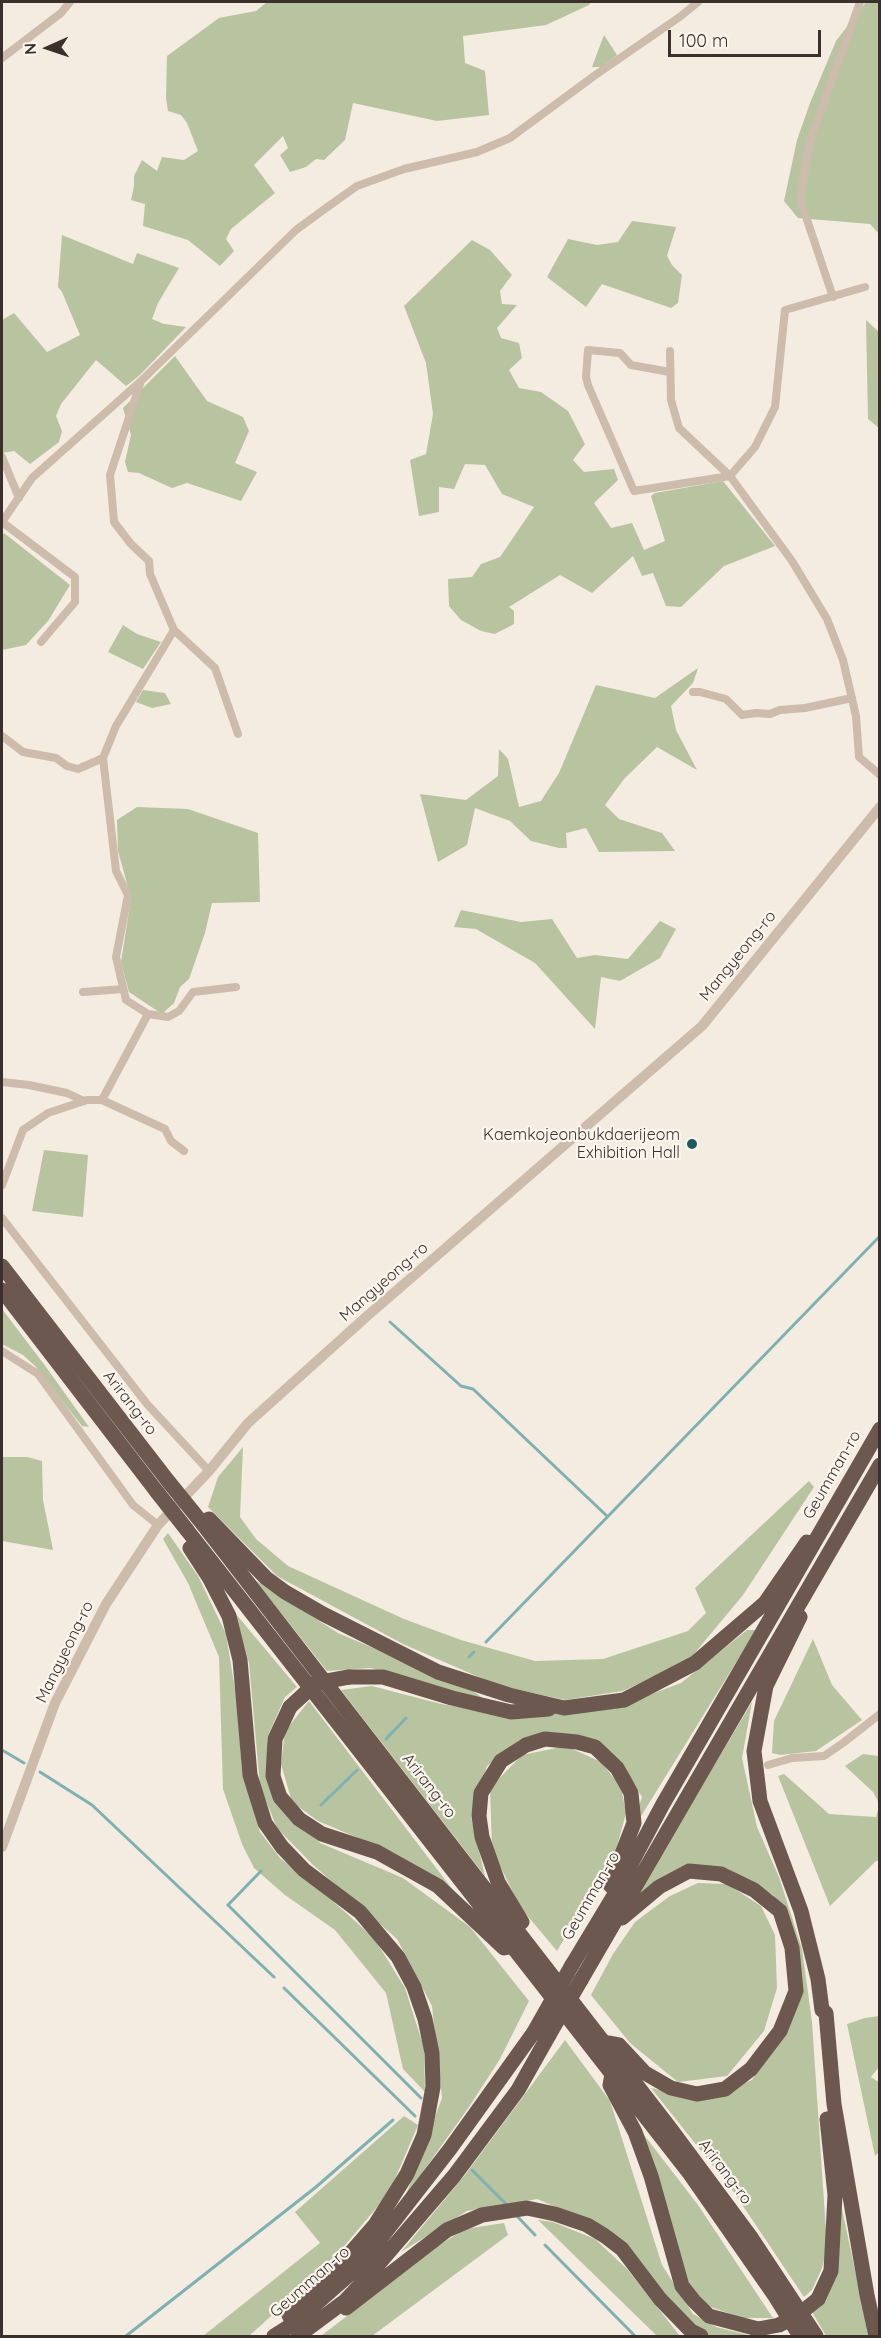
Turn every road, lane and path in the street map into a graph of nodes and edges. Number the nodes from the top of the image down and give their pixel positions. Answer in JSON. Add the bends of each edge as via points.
{"nodes":[{"id":1,"x":70,"y":2,"type":"edge"},
{"id":2,"x":698,"y":2,"type":"edge"},
{"id":3,"x":860,"y":2,"type":"edge"},
{"id":4,"x":2,"y":58,"type":"edge"},
{"id":5,"x":865,"y":287,"type":"dead end"},
{"id":6,"x":833,"y":297,"type":"junction"},
{"id":7,"x":670,"y":351,"type":"dead end"},
{"id":8,"x":670,"y":372,"type":"junction"},
{"id":9,"x":141,"y":381,"type":"junction"},
{"id":10,"x":2,"y":457,"type":"edge"},
{"id":11,"x":730,"y":476,"type":"junction"},
{"id":12,"x":19,"y":498,"type":"junction"},
{"id":13,"x":174,"y":630,"type":"junction"},
{"id":14,"x":41,"y":642,"type":"dead end"},
{"id":15,"x":693,"y":692,"type":"dead end"},
{"id":16,"x":852,"y":698,"type":"junction"},
{"id":17,"x":238,"y":734,"type":"dead end"},
{"id":18,"x":2,"y":736,"type":"edge"},
{"id":19,"x":103,"y":758,"type":"junction"},
{"id":20,"x":879,"y":775,"type":"edge"},
{"id":21,"x":879,"y":807,"type":"edge"},
{"id":22,"x":236,"y":987,"type":"dead end"},
{"id":23,"x":123,"y":989,"type":"junction"},
{"id":24,"x":83,"y":992,"type":"dead end"},
{"id":25,"x":148,"y":1014,"type":"junction"},
{"id":26,"x":2,"y":1082,"type":"edge"},
{"id":27,"x":102,"y":1100,"type":"junction"},
{"id":28,"x":84,"y":1101,"type":"junction"},
{"id":29,"x":184,"y":1151,"type":"dead end"},
{"id":30,"x":2,"y":1185,"type":"edge"},
{"id":31,"x":2,"y":1218,"type":"edge"},
{"id":32,"x":2,"y":1266,"type":"edge"},
{"id":33,"x":2,"y":1290,"type":"edge"},
{"id":34,"x":2,"y":1351,"type":"edge"},
{"id":35,"x":879,"y":1429,"type":"edge"},
{"id":36,"x":879,"y":1465,"type":"edge"},
{"id":37,"x":209,"y":1471,"type":"junction"},
{"id":38,"x":162,"y":1486,"type":"junction"},
{"id":39,"x":200,"y":1521,"type":"junction"},
{"id":40,"x":158,"y":1525,"type":"junction"},
{"id":41,"x":189,"y":1532,"type":"junction"},
{"id":42,"x":813,"y":1544,"type":"junction"},
{"id":43,"x":794,"y":1613,"type":"junction"},
{"id":44,"x":564,"y":1708,"type":"junction"},
{"id":45,"x":879,"y":1714,"type":"edge"},
{"id":46,"x":768,"y":1765,"type":"dead end"},
{"id":47,"x":2,"y":1847,"type":"edge"},
{"id":48,"x":616,"y":1892,"type":"junction"},
{"id":49,"x":612,"y":1926,"type":"junction"},
{"id":50,"x":517,"y":1940,"type":"junction"},
{"id":51,"x":822,"y":2010,"type":"junction"},
{"id":52,"x":605,"y":2042,"type":"junction"},
{"id":53,"x":612,"y":2074,"type":"junction"},
{"id":54,"x":345,"y":2301,"type":"junction"},
{"id":55,"x":296,"y":2330,"type":"edge"},
{"id":56,"x":274,"y":2337,"type":"edge"},
{"id":57,"x":701,"y":2337,"type":"edge"},
{"id":58,"x":800,"y":2337,"type":"edge"},
{"id":59,"x":816,"y":2337,"type":"edge"},
{"id":60,"x":876,"y":2337,"type":"edge"}],
"edges":[{"from":1,"to":4,"type":"street","via":[[62,14]]},
{"from":2,"to":9,"type":"street","via":[[510,138],[477,152],[404,169],[357,186],[296,230]]},
{"from":3,"to":6,"type":"street","via":[[810,141],[800,199]]},
{"from":5,"to":6,"type":"street"},
{"from":6,"to":11,"type":"street","via":[[785,310],[775,407],[755,447]]},
{"from":7,"to":8,"type":"street"},
{"from":8,"to":11,"type":"street","via":[[670,400],[679,428]]},
{"from":8,"to":11,"type":"street","via":[[631,365],[620,353],[588,350],[588,385],[634,491]]},
{"from":9,"to":12,"type":"street","via":[[32,478]]},
{"from":9,"to":13,"type":"street","via":[[110,475],[114,522],[149,561],[150,574]]},
{"from":10,"to":12,"type":"street"},
{"from":11,"to":16,"type":"street","via":[[792,561],[827,619]]},
{"from":12,"to":14,"type":"street","via":[[2,522],[75,577],[75,602]]},
{"from":13,"to":17,"type":"street","via":[[215,668]]},
{"from":13,"to":19,"type":"street","via":[[116,726]]},
{"from":15,"to":16,"type":"street","via":[[726,699],[742,715],[770,714]]},
{"from":16,"to":20,"type":"street","via":[[859,757]]},
{"from":18,"to":19,"type":"street","via":[[23,752],[56,758],[78,769]]},
{"from":19,"to":23,"type":"street","via":[[116,871],[128,895],[116,957]]},
{"from":21,"to":37,"type":"street","name":"Mangyeong-ro","via":[[702,1026],[256,1416]]},
{"from":22,"to":25,"type":"street","via":[[193,992],[179,1011],[168,1017]]},
{"from":23,"to":24,"type":"street"},
{"from":23,"to":25,"type":"street","via":[[126,1000]]},
{"from":25,"to":27,"type":"street"},
{"from":26,"to":28,"type":"street","via":[[67,1093]]},
{"from":27,"to":28,"type":"street"},
{"from":27,"to":29,"type":"street","via":[[165,1128],[171,1141]]},
{"from":28,"to":30,"type":"street","via":[[48,1113],[23,1130]]},
{"from":31,"to":37,"type":"street","via":[[147,1404]]},
{"from":32,"to":38,"type":"highway","name":"Arirang-ro"},
{"from":33,"to":38,"type":"highway","name":"Arirang-ro"},
{"from":34,"to":40,"type":"street","via":[[38,1374],[133,1505]]},
{"from":35,"to":42,"type":"highway","name":"Geumman-ro"},
{"from":36,"to":43,"type":"highway","name":"Geumman-ro"},
{"from":37,"to":40,"type":"street","name":"Mangyeong-ro"},
{"from":38,"to":39,"type":"highway","name":"Arirang-ro","bridge":true},
{"from":38,"to":41,"type":"highway","name":"Arirang-ro","bridge":true},
{"from":39,"to":44,"type":"highway","via":[[209,1519],[266,1578],[323,1614],[438,1672]]},
{"from":39,"to":50,"type":"highway","name":"Arirang-ro"},
{"from":40,"to":47,"type":"street","name":"Mangyeong-ro","via":[[106,1604],[55,1703]]},
{"from":41,"to":50,"type":"highway","name":"Arirang-ro"},
{"from":41,"to":55,"type":"highway","via":[[187,1544],[229,1616],[240,1659],[250,1775],[266,1823],[304,1870],[360,1912],[398,1957],[414,1987],[432,2053],[433,2087],[418,2150],[375,2225],[334,2272],[288,2313]]},
{"from":42,"to":44,"type":"highway","via":[[807,1542],[765,1602],[695,1663],[624,1700]]},
{"from":42,"to":48,"type":"highway","name":"Geumman-ro"},
{"from":43,"to":49,"type":"highway","name":"Geumman-ro"},
{"from":43,"to":51,"type":"highway","via":[[800,1617],[766,1686],[754,1751],[760,1801],[801,1911]]},
{"from":44,"to":50,"type":"highway","bridge":true,"via":[[512,1712],[383,1677],[349,1677],[316,1683],[290,1707],[275,1739],[273,1776],[280,1797],[298,1819],[322,1834],[377,1852],[438,1886],[504,1948]]},
{"from":45,"to":46,"type":"street","via":[[824,1756],[792,1758]]},
{"from":48,"to":50,"type":"highway","via":[[610,1885],[634,1823],[625,1782],[595,1748],[546,1739],[526,1745],[501,1761],[481,1793],[479,1816],[498,1882],[522,1921]]},
{"from":48,"to":55,"type":"highway","name":"Geumman-ro","bridge":true,"via":[[534,2032],[450,2149],[360,2265]]},
{"from":49,"to":52,"type":"highway","via":[[659,1887],[689,1871],[721,1874],[754,1890],[780,1911],[792,1948],[796,1991],[780,2031],[751,2069],[725,2089],[698,2094],[671,2088],[645,2073],[619,2044]]},
{"from":49,"to":54,"type":"highway","name":"Geumman-ro","bridge":true,"via":[[518,2090],[454,2176]]},
{"from":50,"to":52,"type":"highway","name":"Arirang-ro"},
{"from":50,"to":53,"type":"highway","name":"Arirang-ro"},
{"from":51,"to":53,"type":"highway","bridge":true,"via":[[819,2015],[825,2097],[836,2195],[831,2271],[818,2299],[779,2325],[758,2329],[710,2316],[682,2286],[651,2176],[610,2085]]},
{"from":51,"to":60,"type":"highway","via":[[826,2013],[834,2104]]},
{"from":52,"to":59,"type":"highway","name":"Arirang-ro","via":[[750,2236]]},
{"from":53,"to":58,"type":"highway","name":"Arirang-ro","via":[[690,2174]]},
{"from":54,"to":55,"type":"highway","name":"Geumman-ro"},
{"from":54,"to":57,"type":"highway","via":[[346,2308],[447,2230],[482,2215],[527,2208],[587,2225],[622,2249],[660,2299]]},
{"from":55,"to":56,"type":"highway","name":"Geumman-ro"}]}
